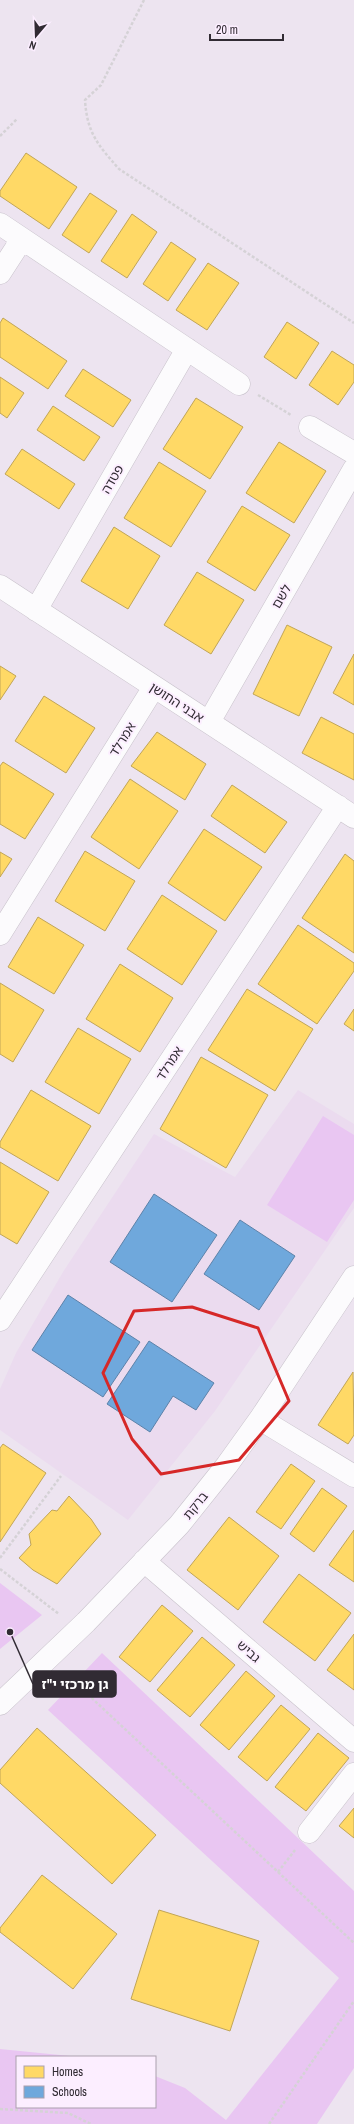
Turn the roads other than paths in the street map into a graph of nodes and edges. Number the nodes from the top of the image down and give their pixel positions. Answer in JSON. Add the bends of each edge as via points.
{"nodes":[{"id":1,"x":0,"y":224,"type":"edge"},
{"id":2,"x":22,"y":239,"type":"junction"},
{"id":3,"x":0,"y":273,"type":"edge"},
{"id":4,"x":188,"y":349,"type":"junction"},
{"id":5,"x":239,"y":384,"type":"road end"},
{"id":6,"x":310,"y":427,"type":"road end"},
{"id":7,"x":354,"y":453,"type":"edge"},
{"id":8,"x":354,"y":469,"type":"edge"},
{"id":9,"x":0,"y":586,"type":"edge"},
{"id":10,"x":36,"y":610,"type":"junction"},
{"id":11,"x":154,"y":687,"type":"junction"},
{"id":12,"x":209,"y":722,"type":"junction"},
{"id":13,"x":346,"y":812,"type":"edge"},
{"id":14,"x":0,"y":934,"type":"edge"},
{"id":15,"x":354,"y":1277,"type":"edge"},
{"id":16,"x":0,"y":1320,"type":"edge"},
{"id":17,"x":260,"y":1419,"type":"junction"},
{"id":18,"x":354,"y":1476,"type":"edge"},
{"id":19,"x":144,"y":1561,"type":"junction"},
{"id":20,"x":0,"y":1704,"type":"edge"},
{"id":21,"x":354,"y":1742,"type":"edge"},
{"id":22,"x":354,"y":1774,"type":"edge"},
{"id":23,"x":309,"y":1832,"type":"road end"}],
"edges":[{"from":1,"to":2,"type":"street"},
{"from":2,"to":3,"type":"street"},
{"from":2,"to":4,"type":"street"},
{"from":4,"to":5,"type":"street"},
{"from":4,"to":10,"type":"street","name":"פטדה"},
{"from":6,"to":7,"type":"street"},
{"from":8,"to":12,"type":"street","name":"לשם"},
{"from":9,"to":10,"type":"street","name":"אבני החושן"},
{"from":10,"to":11,"type":"street","name":"אבני החושן"},
{"from":11,"to":12,"type":"street","name":"אבני החושן"},
{"from":11,"to":14,"type":"street","name":"אמרלד"},
{"from":12,"to":13,"type":"street","name":"אבני החושן"},
{"from":13,"to":16,"type":"street","name":"אמרלד"},
{"from":15,"to":17,"type":"street","name":"ברקת"},
{"from":17,"to":18,"type":"street"},
{"from":17,"to":19,"type":"street","name":"ברקת","via":[[179,1525]]},
{"from":19,"to":20,"type":"street","name":"ברקת","via":[[86,1622]]},
{"from":19,"to":21,"type":"street","name":"גביש"},
{"from":22,"to":23,"type":"street"}]}
